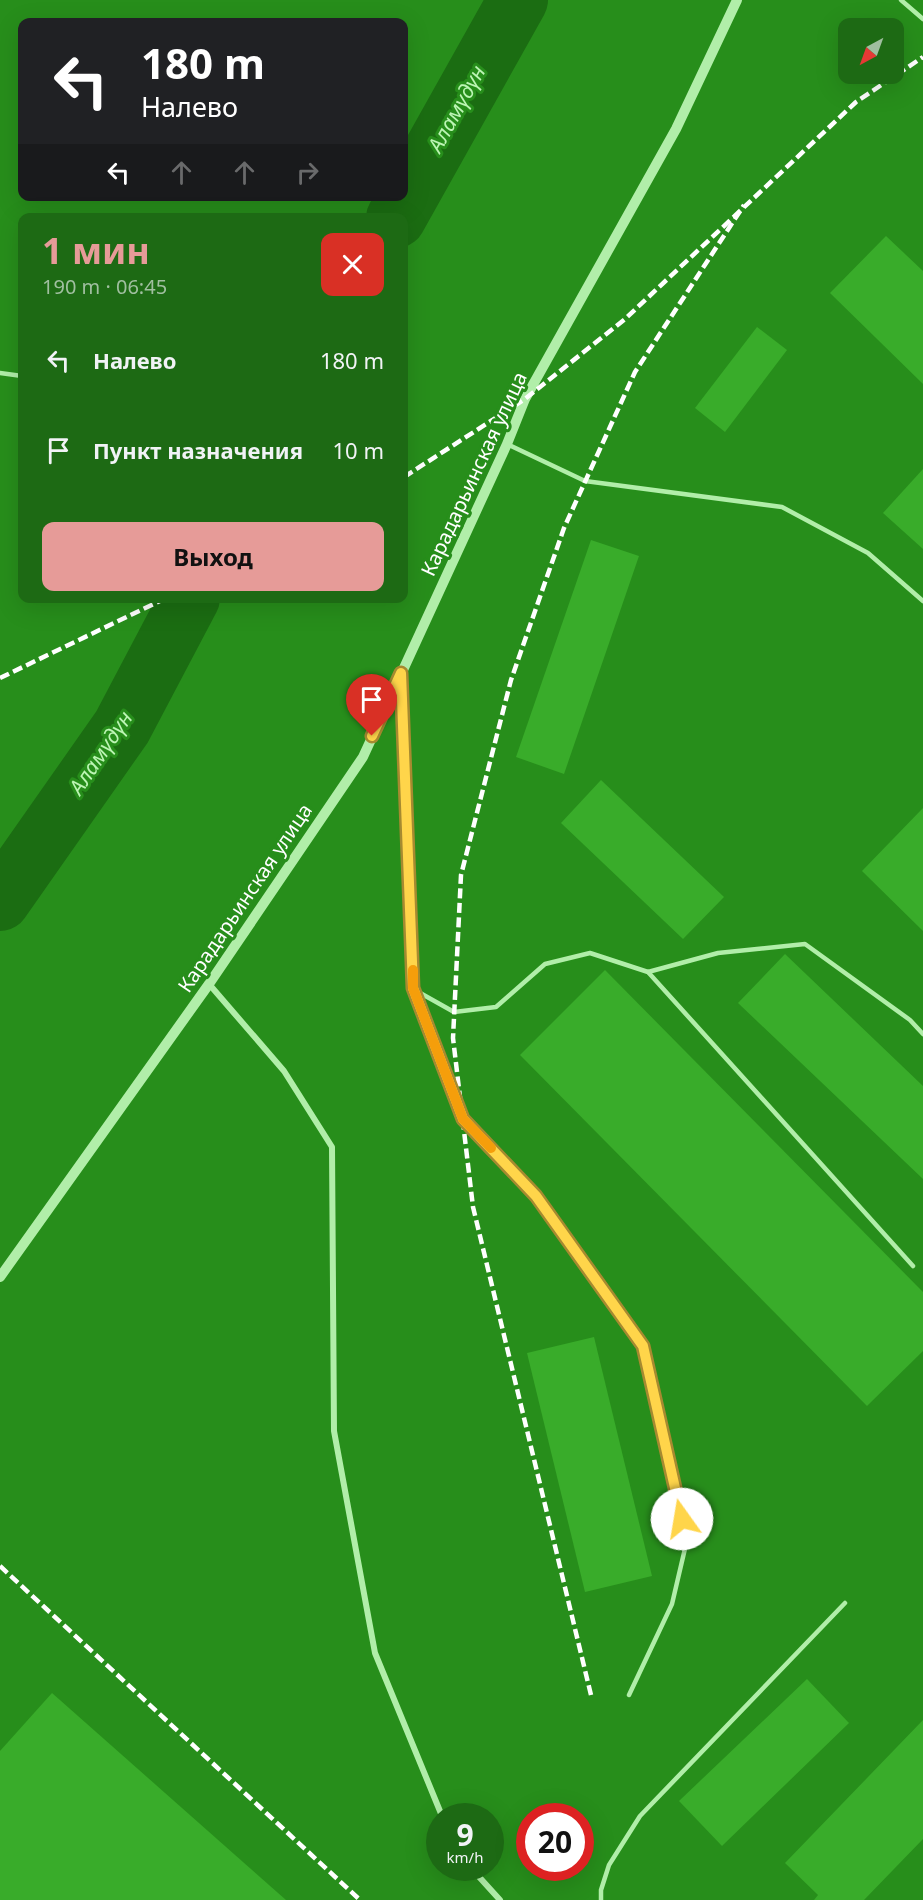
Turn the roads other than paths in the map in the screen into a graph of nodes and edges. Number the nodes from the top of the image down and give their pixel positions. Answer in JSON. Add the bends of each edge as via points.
{"nodes":[{"id":1,"x":737,"y":0,"type":"edge"},
{"id":2,"x":901,"y":0,"type":"edge"},
{"id":3,"x":923,"y":19,"type":"edge"},
{"id":4,"x":0,"y":374,"type":"edge"},
{"id":5,"x":18,"y":376,"type":"edge"},
{"id":6,"x":507,"y":444,"type":"junction"},
{"id":7,"x":923,"y":601,"type":"edge"},
{"id":8,"x":401,"y":673,"type":"junction"},
{"id":9,"x":648,"y":972,"type":"junction"},
{"id":10,"x":209,"y":984,"type":"junction"},
{"id":11,"x":413,"y":988,"type":"junction"},
{"id":12,"x":923,"y":1034,"type":"edge"},
{"id":13,"x":913,"y":1266,"type":"dead end"},
{"id":14,"x":0,"y":1277,"type":"edge"},
{"id":15,"x":845,"y":1603,"type":"dead end"},
{"id":16,"x":629,"y":1695,"type":"dead end"},
{"id":17,"x":437,"y":1803,"type":"edge"},
{"id":18,"x":483,"y":1881,"type":"edge"},
{"id":19,"x":500,"y":1900,"type":"edge"},
{"id":20,"x":601,"y":1900,"type":"edge"}],
"edges":[{"from":1,"to":6,"type":"street","name":"Карадарьинская улица","via":[[676,129],[525,399]]},
{"from":2,"to":3,"type":"lane"},
{"from":4,"to":5,"type":"lane"},
{"from":6,"to":7,"type":"lane","via":[[585,481],[782,507],[868,553]]},
{"from":6,"to":8,"type":"street","name":"Карадарьинская улица"},
{"from":8,"to":10,"type":"street","name":"Карадарьинская улица","via":[[363,757]]},
{"from":8,"to":11,"type":"lane"},
{"from":9,"to":11,"type":"lane","via":[[590,953],[545,964],[496,1007],[454,1011]]},
{"from":9,"to":12,"type":"lane","via":[[718,953],[806,944],[910,1020]]},
{"from":9,"to":13,"type":"lane"},
{"from":10,"to":14,"type":"street","name":"Карадарьинская улица"},
{"from":10,"to":17,"type":"street","via":[[284,1071],[332,1147],[334,1431],[375,1653]]},
{"from":11,"to":16,"type":"lane","via":[[463,1119],[536,1196],[643,1346],[687,1540],[672,1604]]},
{"from":15,"to":20,"type":"lane","via":[[640,1816],[609,1865]]},
{"from":18,"to":19,"type":"street"}]}
